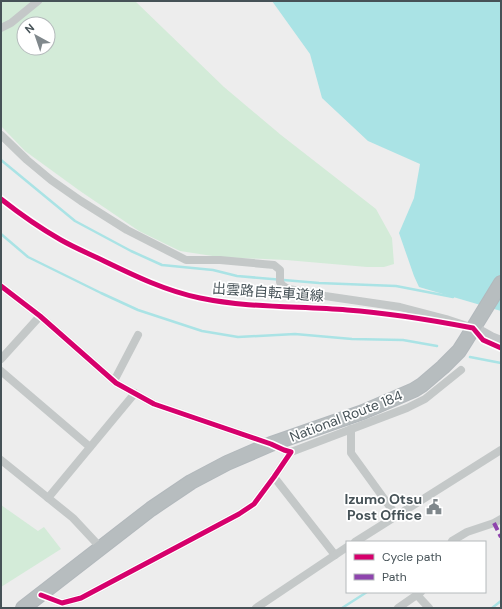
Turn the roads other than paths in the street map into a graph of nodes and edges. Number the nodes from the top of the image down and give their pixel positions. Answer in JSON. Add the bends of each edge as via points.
{"nodes":[{"id":1,"x":38,"y":1,"type":"edge"},
{"id":2,"x":1,"y":28,"type":"edge"},
{"id":3,"x":1,"y":135,"type":"edge"},
{"id":4,"x":501,"y":283,"type":"edge"},
{"id":5,"x":1,"y":286,"type":"edge"},
{"id":6,"x":40,"y":316,"type":"junction"},
{"id":7,"x":477,"y":323,"type":"junction"},
{"id":8,"x":138,"y":335,"type":"dead end"},
{"id":9,"x":501,"y":342,"type":"edge"},
{"id":10,"x":1,"y":359,"type":"edge"},
{"id":11,"x":461,"y":370,"type":"dead end"},
{"id":12,"x":1,"y":371,"type":"edge"},
{"id":13,"x":114,"y":381,"type":"junction"},
{"id":14,"x":135,"y":393,"type":"junction"},
{"id":15,"x":351,"y":429,"type":"junction"},
{"id":16,"x":271,"y":444,"type":"junction"},
{"id":17,"x":90,"y":447,"type":"junction"},
{"id":18,"x":501,"y":450,"type":"edge"},
{"id":19,"x":291,"y":452,"type":"junction"},
{"id":20,"x":1,"y":460,"type":"edge"},
{"id":21,"x":274,"y":477,"type":"junction"},
{"id":22,"x":48,"y":498,"type":"junction"},
{"id":23,"x":394,"y":517,"type":"junction"},
{"id":24,"x":501,"y":519,"type":"edge"},
{"id":25,"x":358,"y":541,"type":"edge"},
{"id":26,"x":452,"y":541,"type":"edge"},
{"id":27,"x":101,"y":548,"type":"junction"},
{"id":28,"x":346,"y":549,"type":"edge"},
{"id":29,"x":335,"y":555,"type":"junction"},
{"id":30,"x":419,"y":593,"type":"edge"},
{"id":31,"x":41,"y":595,"type":"junction"},
{"id":32,"x":23,"y":608,"type":"edge"},
{"id":33,"x":256,"y":608,"type":"edge"},
{"id":34,"x":398,"y":608,"type":"edge"},
{"id":35,"x":429,"y":608,"type":"edge"}],
"edges":[{"from":1,"to":2,"type":"street"},
{"from":3,"to":7,"type":"street","via":[[27,160],[69,192],[127,230],[186,260],[274,265],[280,270],[282,285],[288,289]]},
{"from":4,"to":7,"type":"highway","name":"National Route 184"},
{"from":5,"to":6,"type":"street"},
{"from":6,"to":10,"type":"street"},
{"from":6,"to":13,"type":"street"},
{"from":7,"to":9,"type":"main road","via":[[491,338]]},
{"from":7,"to":16,"type":"highway","name":"National Route 184","via":[[459,350],[443,367],[414,390],[363,412]]},
{"from":8,"to":13,"type":"street"},
{"from":11,"to":15,"type":"street","via":[[425,399]]},
{"from":12,"to":17,"type":"street"},
{"from":13,"to":14,"type":"street"},
{"from":14,"to":16,"type":"street","via":[[154,404]]},
{"from":14,"to":17,"type":"street"},
{"from":15,"to":19,"type":"street"},
{"from":15,"to":23,"type":"street","via":[[351,453],[393,511]]},
{"from":16,"to":19,"type":"street"},
{"from":16,"to":27,"type":"highway","name":"National Route 184","via":[[190,482]]},
{"from":17,"to":22,"type":"street"},
{"from":18,"to":23,"type":"street"},
{"from":19,"to":21,"type":"street"},
{"from":20,"to":22,"type":"street"},
{"from":21,"to":29,"type":"street"},
{"from":21,"to":31,"type":"street","via":[[254,504],[239,514],[81,598],[62,603]]},
{"from":22,"to":27,"type":"street","via":[[73,518]]},
{"from":23,"to":25,"type":"street"},
{"from":24,"to":26,"type":"street","via":[[467,532]]},
{"from":27,"to":31,"type":"highway","name":"National Route 184"},
{"from":28,"to":29,"type":"street"},
{"from":29,"to":33,"type":"street"},
{"from":30,"to":34,"type":"street"},
{"from":30,"to":35,"type":"street"},
{"from":31,"to":32,"type":"highway","name":"National Route 184"}]}
